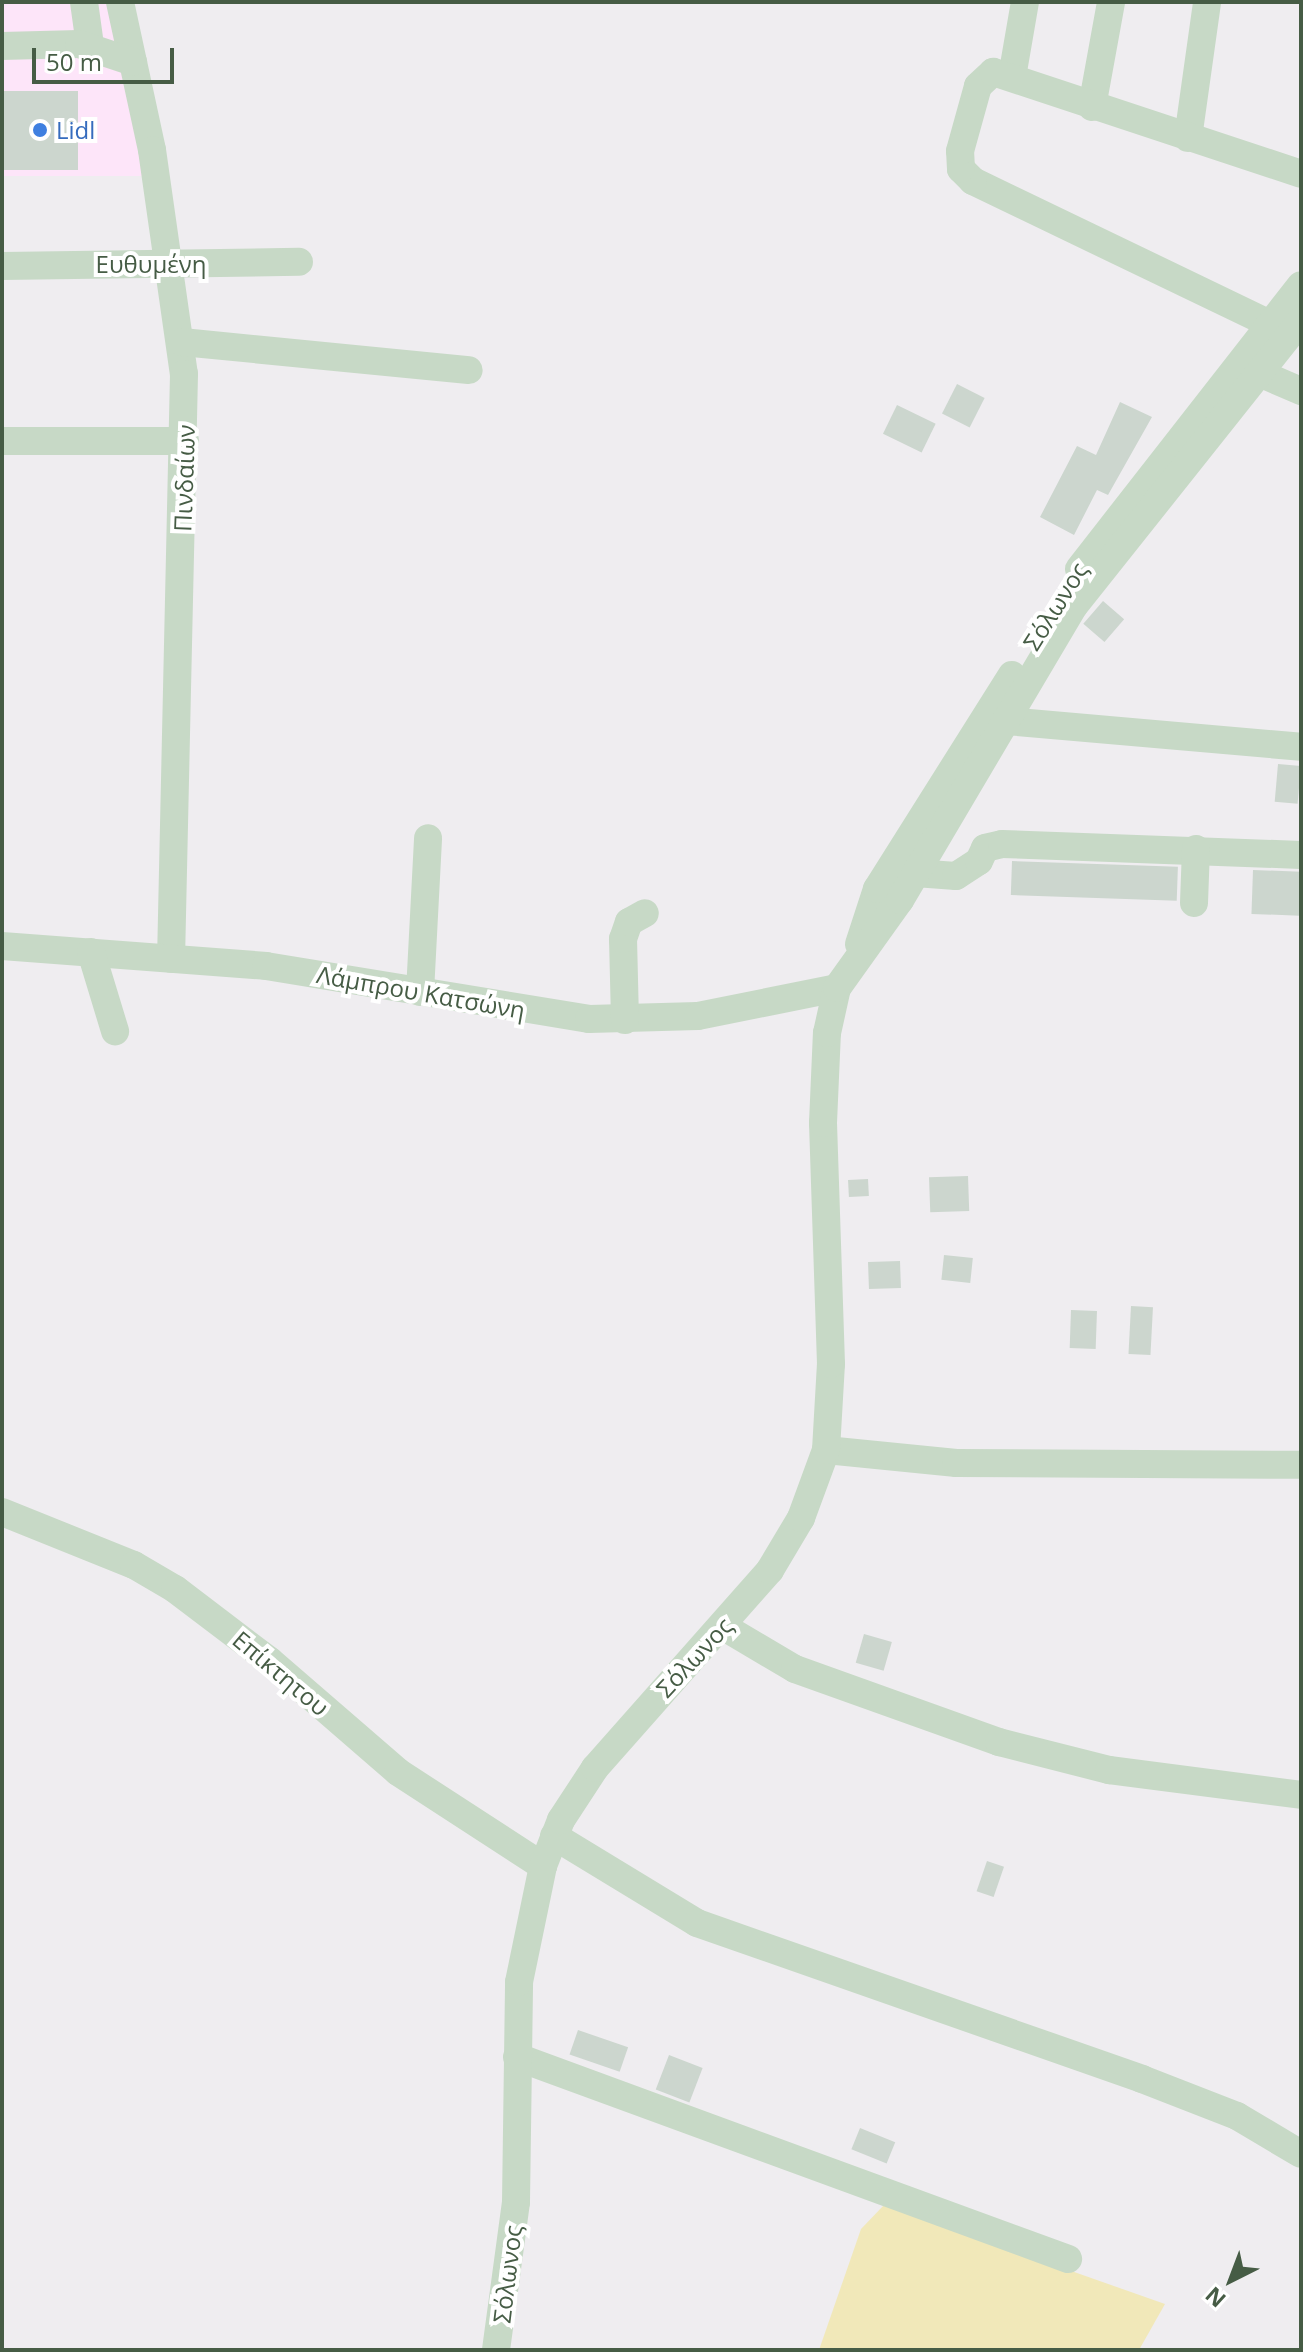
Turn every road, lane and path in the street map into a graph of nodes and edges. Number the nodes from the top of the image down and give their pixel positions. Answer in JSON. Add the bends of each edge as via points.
{"nodes":[{"id":1,"x":84,"y":2,"type":"edge"},
{"id":2,"x":120,"y":2,"type":"edge"},
{"id":3,"x":1025,"y":2,"type":"edge"},
{"id":4,"x":1111,"y":2,"type":"edge"},
{"id":5,"x":1207,"y":2,"type":"edge"},
{"id":6,"x":90,"y":45,"type":"junction"},
{"id":7,"x":2,"y":46,"type":"edge"},
{"id":8,"x":133,"y":62,"type":"junction"},
{"id":9,"x":1012,"y":77,"type":"junction"},
{"id":10,"x":1079,"y":102,"type":"junction"},
{"id":11,"x":1188,"y":138,"type":"junction"},
{"id":12,"x":1301,"y":174,"type":"edge"},
{"id":13,"x":299,"y":262,"type":"dead end"},
{"id":14,"x":171,"y":265,"type":"junction"},
{"id":15,"x":2,"y":266,"type":"edge"},
{"id":16,"x":1301,"y":285,"type":"edge"},
{"id":17,"x":1301,"y":321,"type":"edge"},
{"id":18,"x":1270,"y":324,"type":"junction"},
{"id":19,"x":182,"y":342,"type":"junction"},
{"id":20,"x":469,"y":370,"type":"dead end"},
{"id":21,"x":1259,"y":373,"type":"junction"},
{"id":22,"x":1301,"y":391,"type":"edge"},
{"id":23,"x":2,"y":441,"type":"edge"},
{"id":24,"x":185,"y":441,"type":"junction"},
{"id":25,"x":1006,"y":721,"type":"junction"},
{"id":26,"x":1301,"y":747,"type":"edge"},
{"id":27,"x":428,"y":838,"type":"dead end"},
{"id":28,"x":1196,"y":849,"type":"junction"},
{"id":29,"x":1301,"y":855,"type":"edge"},
{"id":30,"x":915,"y":873,"type":"junction"},
{"id":31,"x":1194,"y":903,"type":"dead end"},
{"id":32,"x":645,"y":913,"type":"dead end"},
{"id":33,"x":2,"y":946,"type":"edge"},
{"id":34,"x":91,"y":952,"type":"junction"},
{"id":35,"x":855,"y":956,"type":"junction"},
{"id":36,"x":171,"y":959,"type":"junction"},
{"id":37,"x":837,"y":988,"type":"junction"},
{"id":38,"x":420,"y":992,"type":"junction"},
{"id":39,"x":625,"y":1020,"type":"junction"},
{"id":40,"x":115,"y":1031,"type":"dead end"},
{"id":41,"x":826,"y":1450,"type":"junction"},
{"id":42,"x":1301,"y":1465,"type":"edge"},
{"id":43,"x":2,"y":1512,"type":"edge"},
{"id":44,"x":724,"y":1627,"type":"junction"},
{"id":45,"x":1301,"y":1795,"type":"edge"},
{"id":46,"x":554,"y":1836,"type":"junction"},
{"id":47,"x":543,"y":1866,"type":"junction"},
{"id":48,"x":517,"y":2057,"type":"junction"},
{"id":49,"x":1301,"y":2154,"type":"edge"},
{"id":50,"x":1068,"y":2259,"type":"dead end"},
{"id":51,"x":496,"y":2350,"type":"edge"}],
"edges":[{"from":1,"to":6,"type":"street"},
{"from":2,"to":8,"type":"street","name":"Πινδαίων"},
{"from":3,"to":9,"type":"street"},
{"from":4,"to":10,"type":"street","via":[[1097,78]]},
{"from":5,"to":11,"type":"street"},
{"from":6,"to":7,"type":"street"},
{"from":6,"to":8,"type":"street"},
{"from":8,"to":14,"type":"street","name":"Πινδαίων"},
{"from":9,"to":10,"type":"street"},
{"from":9,"to":18,"type":"street","via":[[987,73],[978,86],[960,151],[961,169],[973,181]]},
{"from":10,"to":11,"type":"street"},
{"from":11,"to":12,"type":"street"},
{"from":13,"to":14,"type":"street","name":"Ευθυμένη"},
{"from":14,"to":15,"type":"street","name":"Ευθυμένη"},
{"from":14,"to":19,"type":"street","name":"Πινδαίων"},
{"from":16,"to":18,"type":"street","name":"Σόλωνος"},
{"from":17,"to":21,"type":"street","name":"Σόλωνος"},
{"from":18,"to":35,"type":"street","name":"Σόλωνος","via":[[1100,537],[1059,598],[877,889]]},
{"from":19,"to":20,"type":"street"},
{"from":19,"to":24,"type":"street","name":"Πινδαίων"},
{"from":21,"to":22,"type":"street"},
{"from":21,"to":25,"type":"street","name":"Σόλωνος","via":[[1074,606]]},
{"from":23,"to":24,"type":"street"},
{"from":24,"to":36,"type":"street","name":"Πινδαίων"},
{"from":25,"to":26,"type":"street"},
{"from":25,"to":30,"type":"street","name":"Σόλωνος"},
{"from":27,"to":38,"type":"street"},
{"from":28,"to":29,"type":"street"},
{"from":28,"to":30,"type":"street","via":[[1002,844],[985,848],[979,861],[956,876]]},
{"from":28,"to":31,"type":"street"},
{"from":30,"to":35,"type":"street","name":"Σόλωνος"},
{"from":32,"to":39,"type":"street","via":[[629,922],[623,939]]},
{"from":33,"to":34,"type":"street","name":"Λάμπρου Κατσώνη"},
{"from":34,"to":36,"type":"street","name":"Λάμπρου Κατσώνη"},
{"from":34,"to":40,"type":"street"},
{"from":35,"to":37,"type":"street","name":"Σόλωνος"},
{"from":36,"to":38,"type":"street","name":"Λάμπρου Κατσώνη","via":[[266,966]]},
{"from":37,"to":39,"type":"street","name":"Λάμπρου Κατσώνη","via":[[698,1016]]},
{"from":37,"to":41,"type":"street","name":"Σόλωνος","via":[[828,1023],[823,1123],[831,1364]]},
{"from":38,"to":39,"type":"street","name":"Λάμπρου Κατσώνη"},
{"from":41,"to":42,"type":"street","via":[[956,1463]]},
{"from":41,"to":44,"type":"street","name":"Σόλωνος","via":[[801,1518],[770,1570]]},
{"from":43,"to":47,"type":"street","name":"Επίκτητου","via":[[134,1565],[175,1589],[270,1661],[398,1772]]},
{"from":44,"to":45,"type":"street","via":[[795,1669],[999,1742],[1109,1770]]},
{"from":44,"to":46,"type":"street","name":"Σόλωνος","via":[[613,1745]]},
{"from":46,"to":47,"type":"street","name":"Σόλωνος"},
{"from":46,"to":49,"type":"street","via":[[697,1923],[1142,2079],[1237,2116]]},
{"from":47,"to":48,"type":"street","name":"Σόλωνος","via":[[522,1956]]},
{"from":48,"to":50,"type":"street"},
{"from":48,"to":51,"type":"street","name":"Σόλωνος","via":[[514,2228]]}]}
